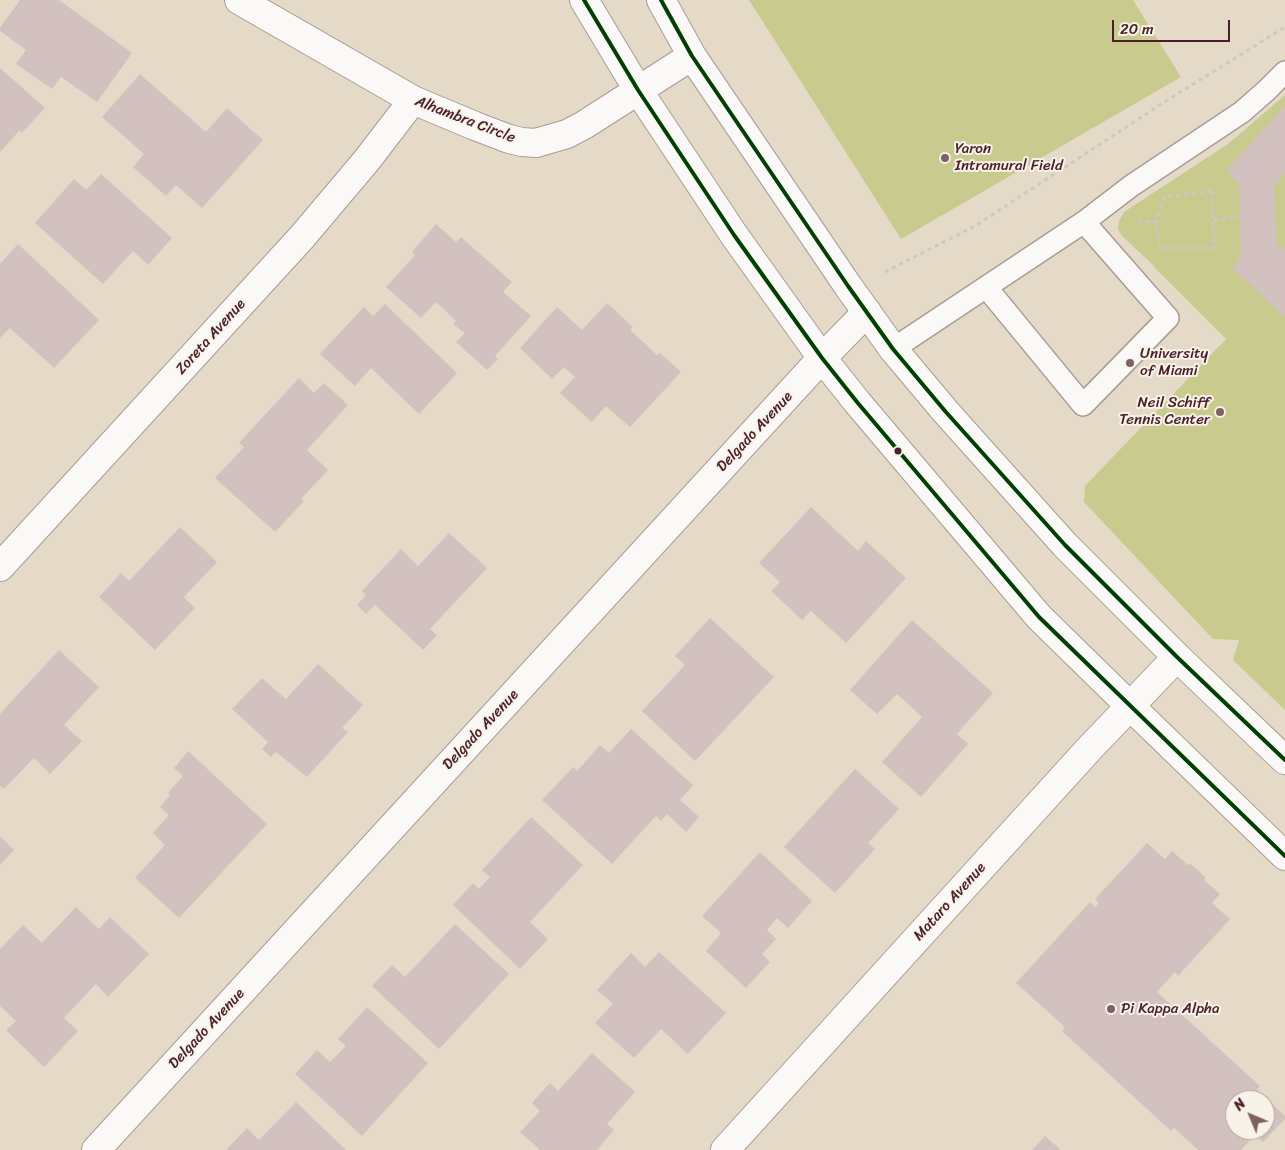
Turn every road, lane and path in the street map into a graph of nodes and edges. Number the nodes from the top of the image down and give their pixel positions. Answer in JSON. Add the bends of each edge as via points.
{"nodes":[{"id":1,"x":239,"y":0,"type":"edge"},
{"id":2,"x":584,"y":0,"type":"edge"},
{"id":3,"x":661,"y":0,"type":"edge"},
{"id":4,"x":1285,"y":27,"type":"edge"},
{"id":5,"x":692,"y":56,"type":"junction"},
{"id":6,"x":1285,"y":72,"type":"edge"},
{"id":7,"x":638,"y":90,"type":"junction"},
{"id":8,"x":413,"y":100,"type":"junction"},
{"id":9,"x":1240,"y":217,"type":"dead end"},
{"id":10,"x":1213,"y":220,"type":"junction"},
{"id":11,"x":1084,"y":222,"type":"junction"},
{"id":12,"x":885,"y":272,"type":"dead end"},
{"id":13,"x":986,"y":287,"type":"junction"},
{"id":14,"x":867,"y":312,"type":"junction"},
{"id":15,"x":893,"y":349,"type":"junction"},
{"id":16,"x":822,"y":358,"type":"junction"},
{"id":17,"x":0,"y":567,"type":"edge"},
{"id":18,"x":1177,"y":657,"type":"junction"},
{"id":19,"x":1130,"y":706,"type":"junction"},
{"id":20,"x":1285,"y":760,"type":"edge"},
{"id":21,"x":1285,"y":856,"type":"edge"},
{"id":22,"x":96,"y":1150,"type":"edge"},
{"id":23,"x":725,"y":1150,"type":"edge"}],
"edges":[{"from":1,"to":8,"type":"street","name":"Alhambra Circle"},
{"from":2,"to":7,"type":"street"},
{"from":3,"to":5,"type":"street"},
{"from":4,"to":12,"type":"path","via":[[975,226]]},
{"from":5,"to":7,"type":"street","name":"Alhambra Circle"},
{"from":5,"to":14,"type":"street"},
{"from":6,"to":11,"type":"lane","via":[[1242,112],[1131,186]]},
{"from":7,"to":8,"type":"street","name":"Alhambra Circle","via":[[567,134],[536,143],[509,139]]},
{"from":7,"to":16,"type":"street","via":[[734,235]]},
{"from":8,"to":17,"type":"street","name":"Zoreta Avenue","via":[[302,238]]},
{"from":9,"to":10,"type":"path"},
{"from":10,"to":10,"type":"path","via":[[1214,248],[1160,248],[1156,222],[1164,197],[1212,191]]},
{"from":11,"to":13,"type":"lane"},
{"from":11,"to":13,"type":"lane","via":[[1168,318],[1083,405]]},
{"from":13,"to":15,"type":"lane"},
{"from":14,"to":15,"type":"street"},
{"from":14,"to":16,"type":"street","name":"Delgado Avenue"},
{"from":15,"to":18,"type":"street","via":[[1065,545]]},
{"from":16,"to":19,"type":"street","via":[[1040,617]]},
{"from":16,"to":22,"type":"street","name":"Delgado Avenue"},
{"from":18,"to":19,"type":"street","name":"Mataro Avenue"},
{"from":18,"to":20,"type":"street"},
{"from":19,"to":21,"type":"street"},
{"from":19,"to":23,"type":"street","name":"Mataro Avenue"}]}
